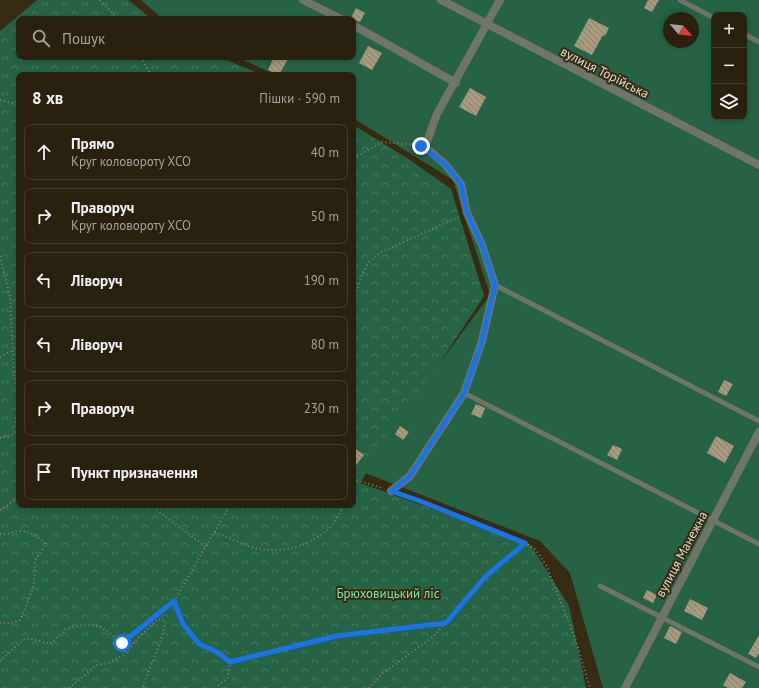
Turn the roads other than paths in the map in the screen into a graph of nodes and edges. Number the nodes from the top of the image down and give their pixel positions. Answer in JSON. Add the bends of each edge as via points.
{"nodes":[{"id":1,"x":303,"y":0,"type":"edge"},
{"id":2,"x":441,"y":0,"type":"edge"},
{"id":3,"x":500,"y":0,"type":"edge"},
{"id":4,"x":680,"y":0,"type":"edge"},
{"id":5,"x":335,"y":16,"type":"edge"},
{"id":6,"x":711,"y":16,"type":"edge"},
{"id":7,"x":487,"y":24,"type":"junction"},
{"id":8,"x":356,"y":27,"type":"edge"},
{"id":9,"x":747,"y":36,"type":"edge"},
{"id":10,"x":759,"y":42,"type":"edge"},
{"id":11,"x":456,"y":83,"type":"junction"},
{"id":12,"x":759,"y":165,"type":"edge"},
{"id":13,"x":495,"y":285,"type":"junction"},
{"id":14,"x":464,"y":393,"type":"junction"},
{"id":15,"x":759,"y":421,"type":"edge"},
{"id":16,"x":759,"y":432,"type":"edge"},
{"id":17,"x":391,"y":491,"type":"road end"},
{"id":18,"x":713,"y":520,"type":"junction"},
{"id":19,"x":759,"y":544,"type":"edge"},
{"id":20,"x":600,"y":586,"type":"dead end"},
{"id":21,"x":662,"y":618,"type":"junction"},
{"id":22,"x":759,"y":667,"type":"edge"},
{"id":23,"x":625,"y":688,"type":"edge"}],
"edges":[{"from":1,"to":5,"type":"street"},
{"from":2,"to":7,"type":"street","name":"вулиця Торійська"},
{"from":3,"to":7,"type":"street"},
{"from":4,"to":6,"type":"lane"},
{"from":7,"to":11,"type":"street"},
{"from":7,"to":12,"type":"street","name":"вулиця Торійська"},
{"from":8,"to":11,"type":"street"},
{"from":9,"to":10,"type":"lane"},
{"from":11,"to":13,"type":"street","via":[[437,114],[425,146],[445,164],[461,184],[467,213],[482,245]]},
{"from":13,"to":14,"type":"street","via":[[482,341]]},
{"from":13,"to":15,"type":"lane"},
{"from":14,"to":17,"type":"street","via":[[410,476]]},
{"from":14,"to":18,"type":"lane"},
{"from":16,"to":18,"type":"street","name":"вулиця Манежна"},
{"from":18,"to":19,"type":"lane"},
{"from":18,"to":21,"type":"street","name":"вулиця Манежна"},
{"from":20,"to":21,"type":"lane"},
{"from":21,"to":22,"type":"lane"},
{"from":21,"to":23,"type":"street","name":"вулиця Манежна"}]}
